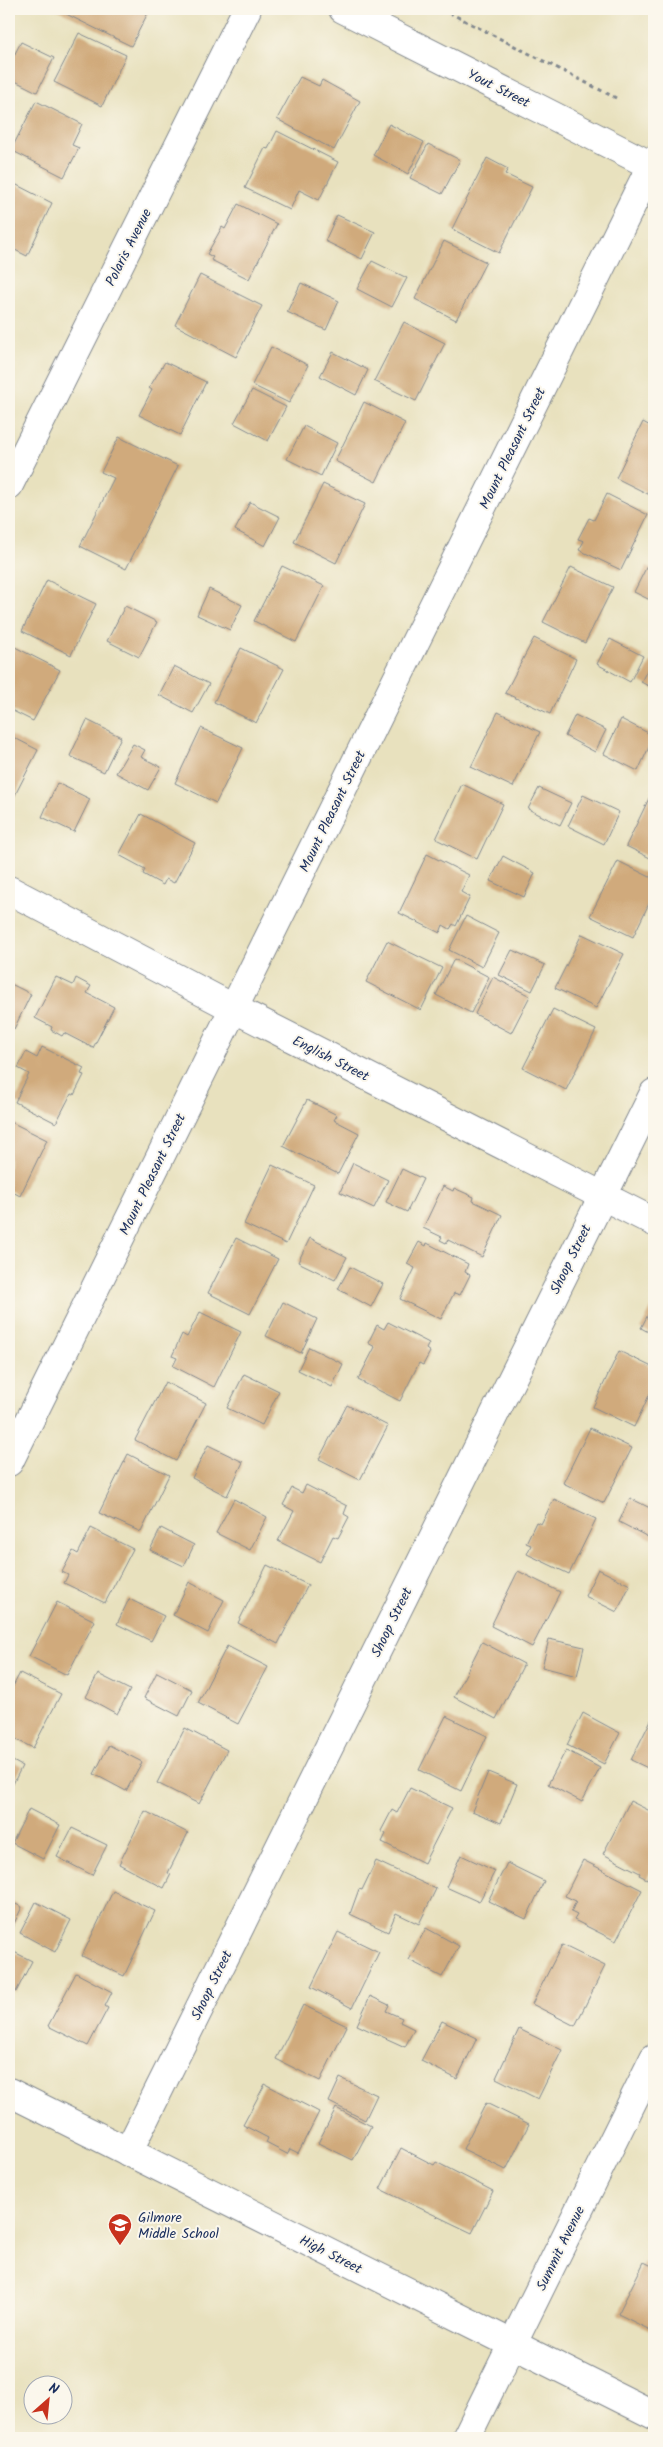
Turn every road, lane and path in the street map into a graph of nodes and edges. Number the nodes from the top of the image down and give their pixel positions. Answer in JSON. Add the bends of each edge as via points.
{"nodes":[{"id":1,"x":247,"y":9,"type":"edge"},
{"id":2,"x":343,"y":9,"type":"edge"},
{"id":3,"x":442,"y":9,"type":"edge"},
{"id":4,"x":616,"y":98,"type":"dead end"},
{"id":5,"x":653,"y":164,"type":"edge"},
{"id":6,"x":9,"y":484,"type":"edge"},
{"id":7,"x":9,"y":890,"type":"edge"},
{"id":8,"x":235,"y":1009,"type":"junction"},
{"id":9,"x":654,"y":1093,"type":"edge"},
{"id":10,"x":602,"y":1196,"type":"junction"},
{"id":11,"x":654,"y":1222,"type":"edge"},
{"id":12,"x":9,"y":1462,"type":"edge"},
{"id":13,"x":654,"y":2058,"type":"edge"},
{"id":14,"x":9,"y":2092,"type":"edge"},
{"id":15,"x":128,"y":2152,"type":"junction"},
{"id":16,"x":512,"y":2345,"type":"junction"},
{"id":17,"x":654,"y":2415,"type":"edge"},
{"id":18,"x":466,"y":2438,"type":"edge"}],
"edges":[{"from":1,"to":6,"type":"street","name":"Polaris Avenue"},
{"from":2,"to":5,"type":"street","name":"Yout Street"},
{"from":3,"to":4,"type":"path"},
{"from":5,"to":8,"type":"street","name":"Mount Pleasant Street"},
{"from":7,"to":8,"type":"street","name":"English Street"},
{"from":8,"to":10,"type":"street","name":"English Street"},
{"from":8,"to":12,"type":"street","name":"Mount Pleasant Street"},
{"from":9,"to":10,"type":"street","name":"Shoop Street"},
{"from":10,"to":11,"type":"street","name":"English Street"},
{"from":10,"to":15,"type":"street","name":"Shoop Street"},
{"from":13,"to":16,"type":"street","name":"Summit Avenue"},
{"from":14,"to":15,"type":"street","name":"High Street"},
{"from":15,"to":16,"type":"street","name":"High Street"},
{"from":16,"to":17,"type":"street","name":"High Street"},
{"from":16,"to":18,"type":"street","name":"Summit Avenue"}]}
